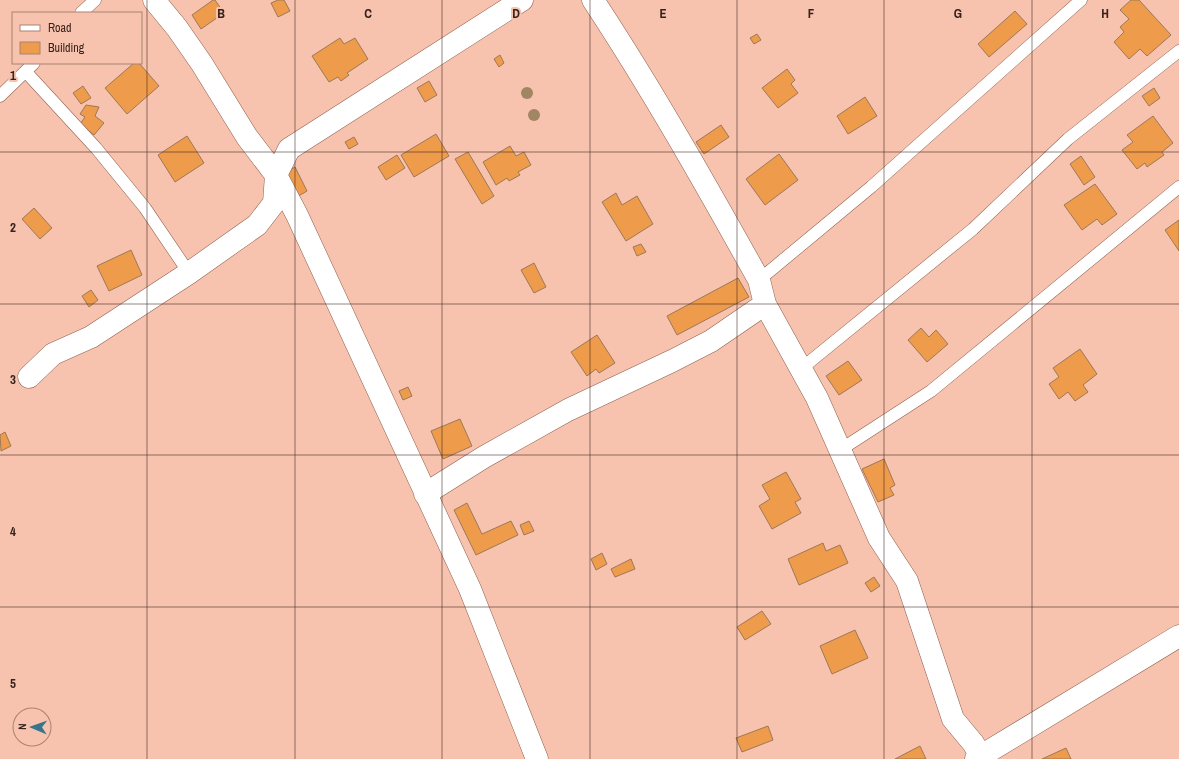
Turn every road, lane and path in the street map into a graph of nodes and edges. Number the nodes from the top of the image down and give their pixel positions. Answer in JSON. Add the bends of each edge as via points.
{"nodes":[{"id":1,"x":95,"y":0,"type":"edge"},
{"id":2,"x":154,"y":0,"type":"edge"},
{"id":3,"x":522,"y":0,"type":"edge"},
{"id":4,"x":593,"y":0,"type":"edge"},
{"id":5,"x":1081,"y":0,"type":"edge"},
{"id":6,"x":82,"y":12,"type":"edge"},
{"id":7,"x":1179,"y":51,"type":"edge"},
{"id":8,"x":30,"y":67,"type":"edge"},
{"id":9,"x":0,"y":96,"type":"edge"},
{"id":10,"x":276,"y":175,"type":"junction"},
{"id":11,"x":1179,"y":187,"type":"edge"},
{"id":12,"x":189,"y":273,"type":"junction"},
{"id":13,"x":759,"y":280,"type":"junction"},
{"id":14,"x":765,"y":304,"type":"junction"},
{"id":15,"x":802,"y":368,"type":"junction"},
{"id":16,"x":29,"y":377,"type":"dead end"},
{"id":17,"x":840,"y":450,"type":"junction"},
{"id":18,"x":425,"y":494,"type":"junction"},
{"id":19,"x":1179,"y":636,"type":"edge"},
{"id":20,"x":978,"y":758,"type":"edge"},
{"id":21,"x":537,"y":759,"type":"edge"}],
"edges":[{"from":1,"to":6,"type":"lane"},
{"from":2,"to":10,"type":"street","via":[[186,40],[247,137]]},
{"from":3,"to":10,"type":"street","via":[[289,149]]},
{"from":4,"to":13,"type":"street","via":[[637,66]]},
{"from":5,"to":13,"type":"lane","via":[[871,187]]},
{"from":7,"to":15,"type":"lane","via":[[1068,139],[973,228]]},
{"from":8,"to":9,"type":"lane"},
{"from":8,"to":12,"type":"lane","via":[[144,208]]},
{"from":10,"to":12,"type":"street","via":[[274,203],[257,224]]},
{"from":10,"to":18,"type":"street","via":[[297,214]]},
{"from":11,"to":17,"type":"lane","via":[[931,391]]},
{"from":12,"to":16,"type":"street","via":[[91,337],[53,354]]},
{"from":13,"to":14,"type":"street"},
{"from":14,"to":15,"type":"street"},
{"from":14,"to":18,"type":"street","via":[[710,341],[568,410],[484,457]]},
{"from":15,"to":17,"type":"street"},
{"from":17,"to":20,"type":"street","via":[[879,538],[907,581],[953,719],[973,743]]},
{"from":18,"to":21,"type":"street","via":[[470,589]]},
{"from":19,"to":20,"type":"street"}]}
